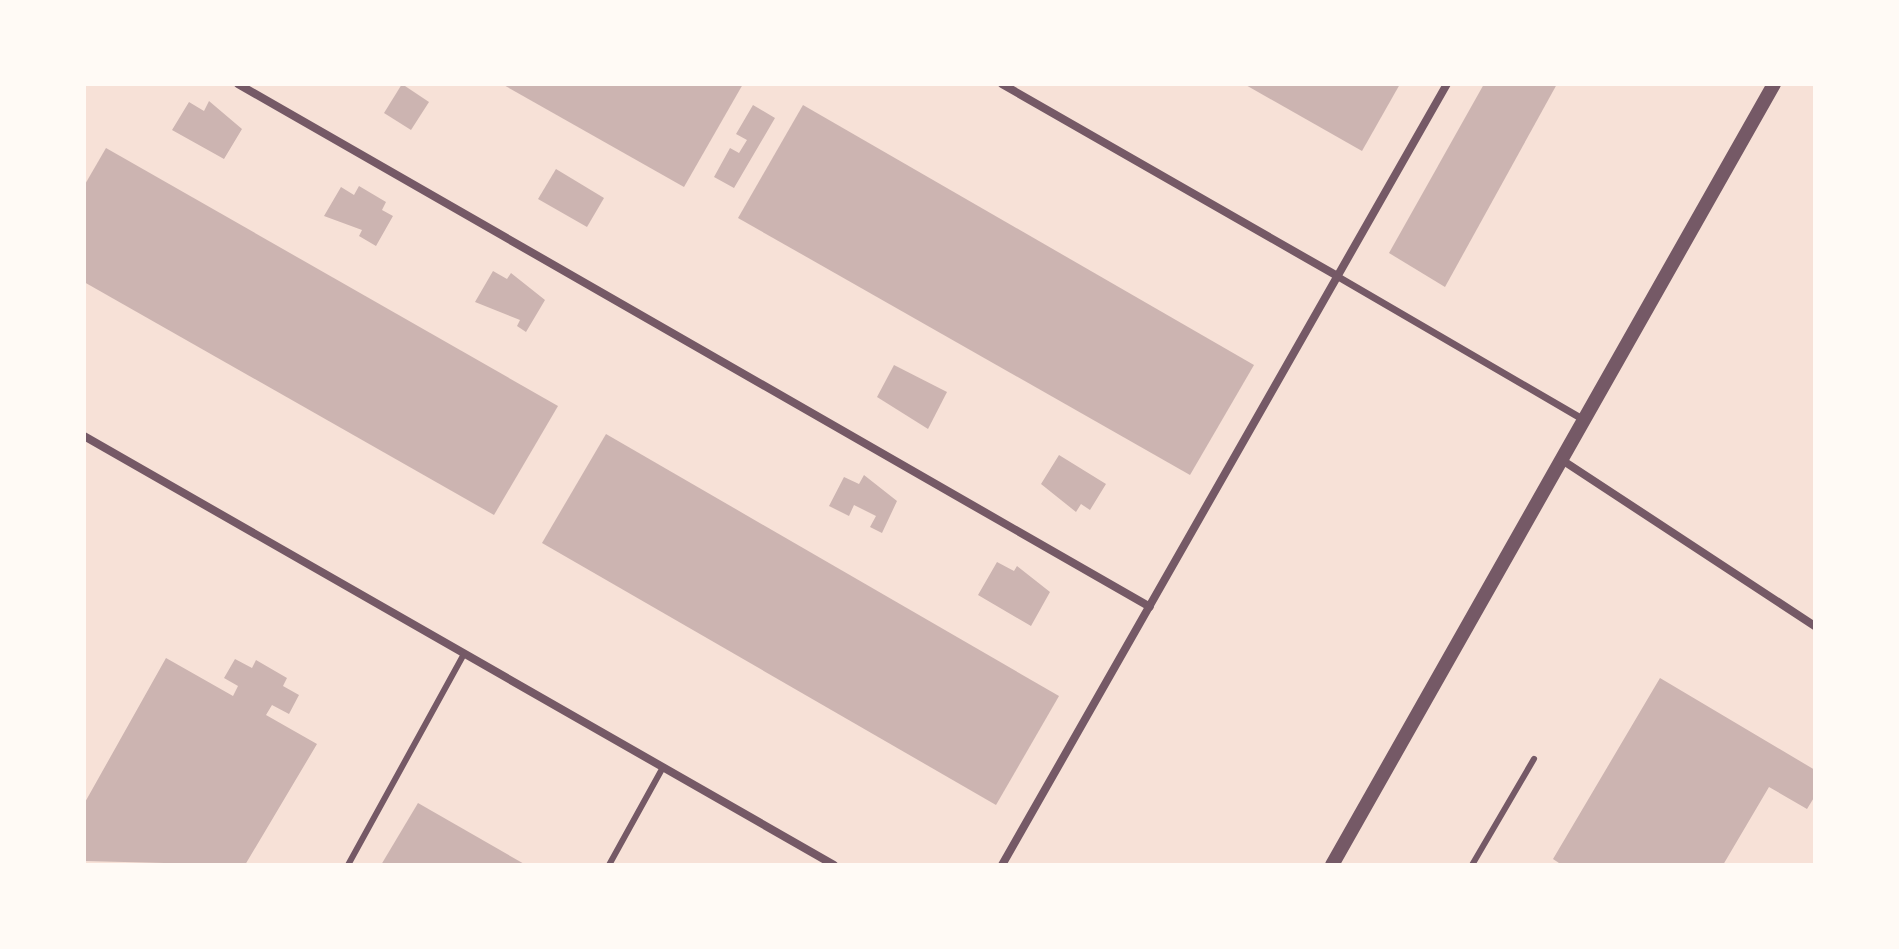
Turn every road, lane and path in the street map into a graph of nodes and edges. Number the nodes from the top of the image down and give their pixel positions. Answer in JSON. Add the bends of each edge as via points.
{"nodes":[{"id":1,"x":238,"y":84,"type":"edge"},
{"id":2,"x":1002,"y":84,"type":"edge"},
{"id":3,"x":1447,"y":84,"type":"edge"},
{"id":4,"x":1774,"y":84,"type":"edge"},
{"id":5,"x":1337,"y":276,"type":"junction"},
{"id":6,"x":1584,"y":420,"type":"junction"},
{"id":7,"x":84,"y":436,"type":"edge"},
{"id":8,"x":1562,"y":460,"type":"junction"},
{"id":9,"x":1150,"y":607,"type":"junction"},
{"id":10,"x":1815,"y":626,"type":"edge"},
{"id":11,"x":464,"y":654,"type":"junction"},
{"id":12,"x":1534,"y":759,"type":"dead end"},
{"id":13,"x":663,"y":767,"type":"junction"},
{"id":14,"x":348,"y":865,"type":"edge"},
{"id":15,"x":609,"y":865,"type":"edge"},
{"id":16,"x":834,"y":865,"type":"edge"},
{"id":17,"x":1002,"y":865,"type":"edge"},
{"id":18,"x":1332,"y":865,"type":"edge"},
{"id":19,"x":1472,"y":865,"type":"edge"}],
"edges":[{"from":1,"to":9,"type":"street"},
{"from":2,"to":5,"type":"street"},
{"from":3,"to":5,"type":"street"},
{"from":4,"to":6,"type":"street"},
{"from":5,"to":6,"type":"street"},
{"from":5,"to":9,"type":"street"},
{"from":6,"to":8,"type":"street"},
{"from":7,"to":11,"type":"street"},
{"from":8,"to":10,"type":"street"},
{"from":8,"to":18,"type":"street"},
{"from":9,"to":17,"type":"street"},
{"from":11,"to":13,"type":"street"},
{"from":11,"to":14,"type":"lane"},
{"from":12,"to":19,"type":"lane"},
{"from":13,"to":15,"type":"lane"},
{"from":13,"to":16,"type":"street"}]}
